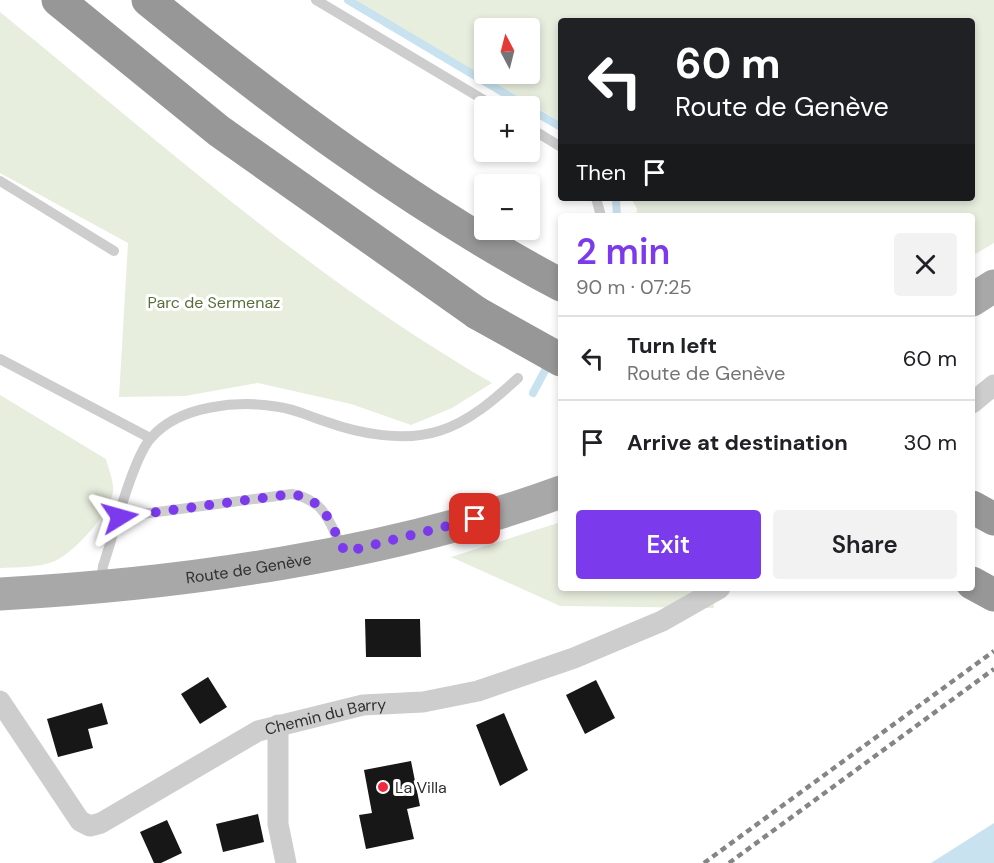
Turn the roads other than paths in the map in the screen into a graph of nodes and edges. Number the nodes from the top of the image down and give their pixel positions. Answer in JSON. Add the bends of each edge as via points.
{"nodes":[{"id":1,"x":58,"y":0,"type":"edge"},
{"id":2,"x":148,"y":0,"type":"edge"},
{"id":3,"x":316,"y":0,"type":"edge"},
{"id":4,"x":477,"y":96,"type":"edge"},
{"id":5,"x":540,"y":134,"type":"edge"},
{"id":6,"x":558,"y":145,"type":"edge"},
{"id":7,"x":0,"y":181,"type":"edge"},
{"id":8,"x":114,"y":251,"type":"dead end"},
{"id":9,"x":558,"y":283,"type":"edge"},
{"id":10,"x":994,"y":286,"type":"edge"},
{"id":11,"x":975,"y":298,"type":"edge"},
{"id":12,"x":558,"y":358,"type":"edge"},
{"id":13,"x":0,"y":359,"type":"edge"},
{"id":14,"x":518,"y":378,"type":"dead end"},
{"id":15,"x":994,"y":385,"type":"edge"},
{"id":16,"x":975,"y":401,"type":"edge"},
{"id":17,"x":150,"y":438,"type":"junction"},
{"id":18,"x":558,"y":493,"type":"edge"},
{"id":19,"x":975,"y":509,"type":"edge"},
{"id":20,"x":120,"y":517,"type":"junction"},
{"id":21,"x":994,"y":519,"type":"edge"},
{"id":22,"x":345,"y":552,"type":"junction"},
{"id":23,"x":975,"y":585,"type":"edge"},
{"id":24,"x":100,"y":587,"type":"junction"},
{"id":25,"x":715,"y":591,"type":"edge"},
{"id":26,"x":0,"y":594,"type":"edge"},
{"id":27,"x":994,"y":595,"type":"edge"},
{"id":28,"x":0,"y":701,"type":"edge"},
{"id":29,"x":278,"y":725,"type":"junction"},
{"id":30,"x":286,"y":863,"type":"edge"}],
"edges":[{"from":1,"to":12,"type":"highway","bridge":true,"via":[[219,131],[477,313]]},
{"from":2,"to":9,"type":"highway","via":[[227,64],[390,182],[511,259]]},
{"from":3,"to":4,"type":"lane"},
{"from":5,"to":6,"type":"lane"},
{"from":7,"to":8,"type":"lane"},
{"from":10,"to":11,"type":"main road"},
{"from":13,"to":17,"type":"lane"},
{"from":14,"to":17,"type":"lane","via":[[488,405],[439,431],[398,437],[338,426],[280,407],[220,405],[178,416]]},
{"from":15,"to":16,"type":"street"},
{"from":17,"to":20,"type":"lane"},
{"from":18,"to":22,"type":"main road","name":"Route de Genève","via":[[519,508]]},
{"from":19,"to":21,"type":"highway"},
{"from":20,"to":22,"type":"lane","via":[[292,494],[319,504]]},
{"from":20,"to":24,"type":"lane"},
{"from":22,"to":24,"type":"main road","name":"Route de Genève"},
{"from":23,"to":27,"type":"highway"},
{"from":24,"to":26,"type":"main road","name":"Route de Genève"},
{"from":25,"to":29,"type":"street","name":"Chemin du Barry","via":[[662,621],[574,658],[478,691],[423,702],[363,705]]},
{"from":28,"to":29,"type":"street","name":"Chemin du Barry","via":[[80,821],[90,826],[258,731]]},
{"from":29,"to":30,"type":"street","via":[[278,824]]}]}
